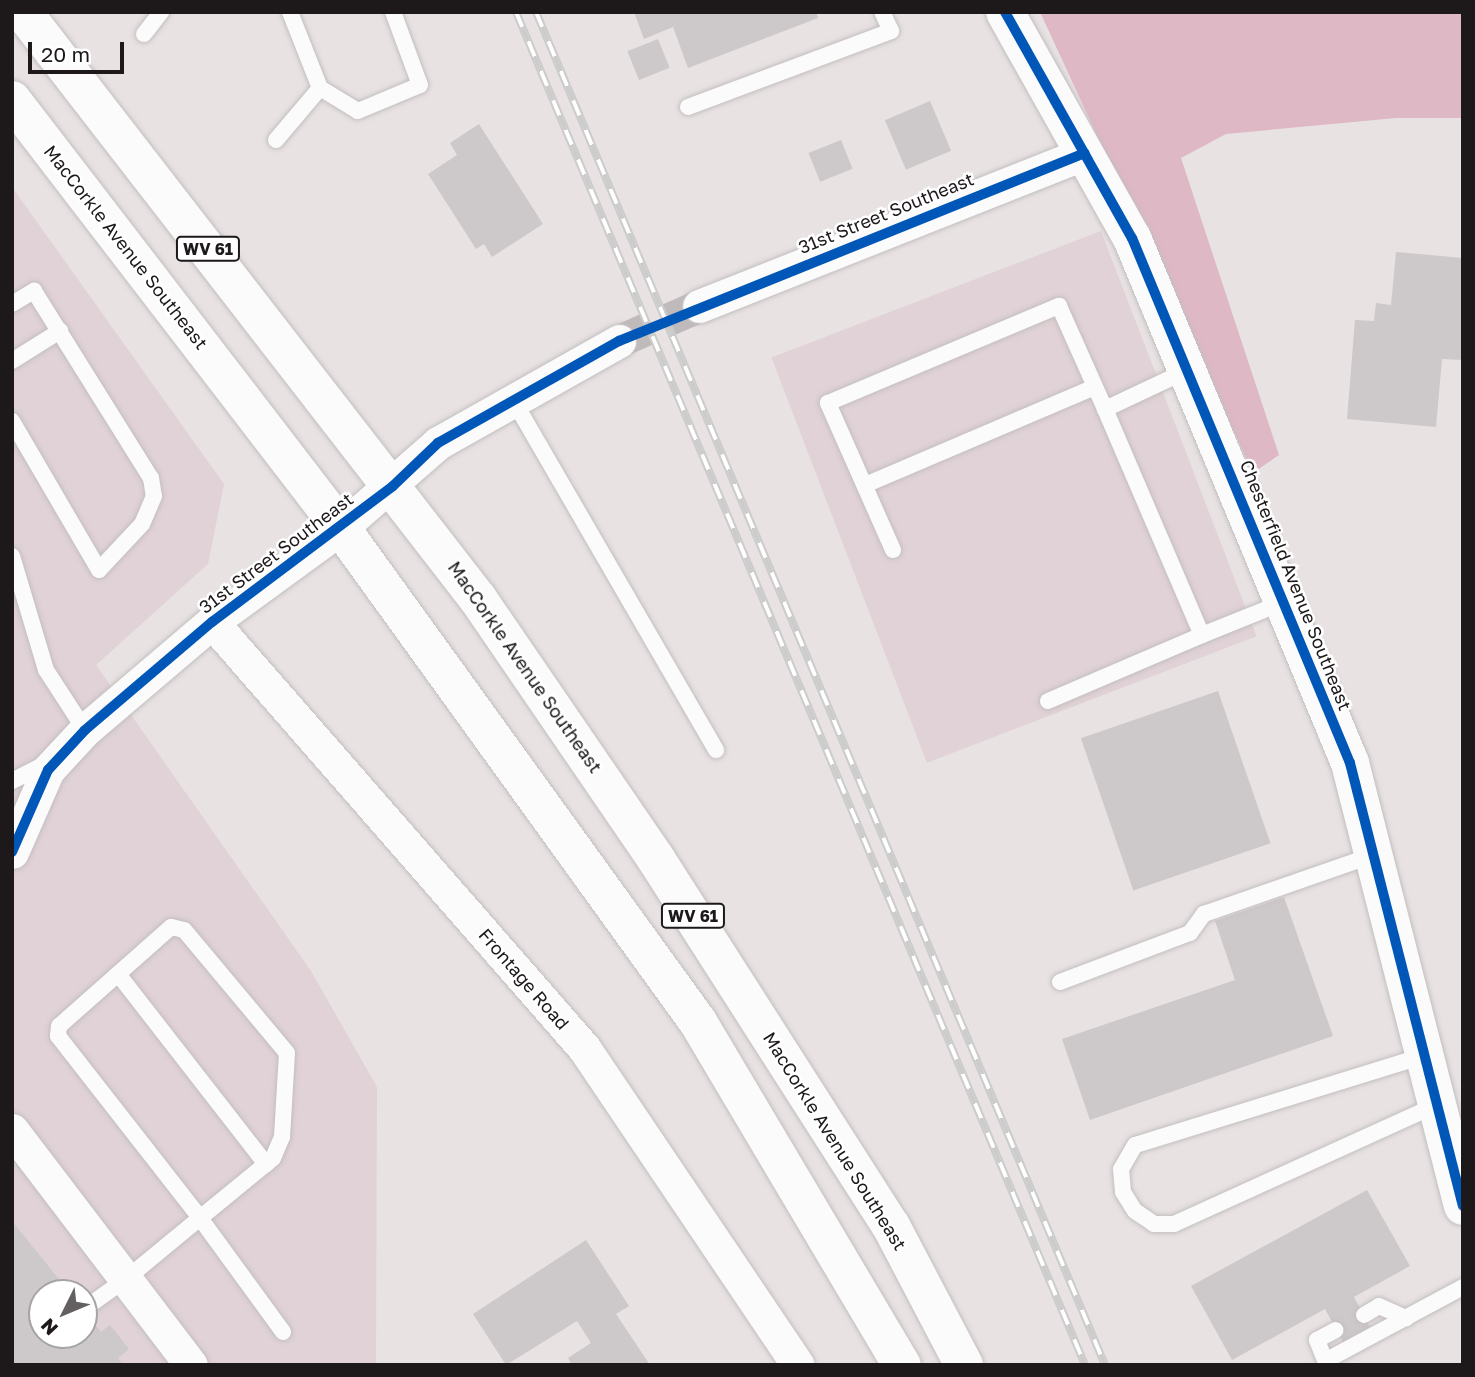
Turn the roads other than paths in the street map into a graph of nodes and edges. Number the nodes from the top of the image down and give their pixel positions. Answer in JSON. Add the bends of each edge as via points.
{"nodes":[{"id":1,"x":23,"y":12,"type":"edge"},
{"id":2,"x":161,"y":12,"type":"edge"},
{"id":3,"x":290,"y":12,"type":"edge"},
{"id":4,"x":393,"y":12,"type":"edge"},
{"id":5,"x":883,"y":12,"type":"edge"},
{"id":6,"x":1005,"y":12,"type":"edge"},
{"id":7,"x":144,"y":34,"type":"dead end"},
{"id":8,"x":320,"y":88,"type":"junction"},
{"id":9,"x":12,"y":100,"type":"edge"},
{"id":10,"x":688,"y":107,"type":"dead end"},
{"id":11,"x":276,"y":141,"type":"dead end"},
{"id":12,"x":1085,"y":153,"type":"junction"},
{"id":13,"x":13,"y":303,"type":"edge"},
{"id":14,"x":699,"y":306,"type":"tunnel mouth"},
{"id":15,"x":60,"y":331,"type":"junction"},
{"id":16,"x":619,"y":341,"type":"tunnel mouth"},
{"id":17,"x":12,"y":361,"type":"edge"},
{"id":18,"x":1188,"y":370,"type":"junction"},
{"id":19,"x":1095,"y":387,"type":"junction"},
{"id":20,"x":512,"y":398,"type":"junction"},
{"id":21,"x":1105,"y":409,"type":"junction"},
{"id":22,"x":12,"y":421,"type":"edge"},
{"id":23,"x":865,"y":485,"type":"junction"},
{"id":24,"x":393,"y":486,"type":"junction"},
{"id":25,"x":341,"y":528,"type":"junction"},
{"id":26,"x":893,"y":550,"type":"dead end"},
{"id":27,"x":12,"y":556,"type":"edge"},
{"id":28,"x":1284,"y":602,"type":"junction"},
{"id":29,"x":212,"y":622,"type":"junction"},
{"id":30,"x":1202,"y":635,"type":"junction"},
{"id":31,"x":1048,"y":701,"type":"dead end"},
{"id":32,"x":85,"y":730,"type":"junction"},
{"id":33,"x":716,"y":750,"type":"dead end"},
{"id":34,"x":61,"y":757,"type":"junction"},
{"id":35,"x":12,"y":781,"type":"edge"},
{"id":36,"x":12,"y":852,"type":"edge"},
{"id":37,"x":1373,"y":855,"type":"junction"},
{"id":38,"x":118,"y":974,"type":"junction"},
{"id":39,"x":1060,"y":982,"type":"dead end"},
{"id":40,"x":1423,"y":1056,"type":"junction"},
{"id":41,"x":1436,"y":1105,"type":"junction"},
{"id":42,"x":12,"y":1130,"type":"edge"},
{"id":43,"x":266,"y":1164,"type":"junction"},
{"id":44,"x":1463,"y":1206,"type":"edge"},
{"id":45,"x":200,"y":1218,"type":"junction"},
{"id":46,"x":126,"y":1279,"type":"junction"},
{"id":47,"x":1463,"y":1287,"type":"edge"},
{"id":48,"x":98,"y":1299,"type":"edge"},
{"id":49,"x":1364,"y":1315,"type":"dead end"},
{"id":50,"x":1406,"y":1318,"type":"junction"},
{"id":51,"x":1336,"y":1330,"type":"dead end"},
{"id":52,"x":283,"y":1332,"type":"dead end"},
{"id":53,"x":788,"y":1362,"type":"edge"},
{"id":54,"x":1326,"y":1363,"type":"edge"},
{"id":55,"x":191,"y":1365,"type":"edge"},
{"id":56,"x":902,"y":1365,"type":"edge"},
{"id":57,"x":964,"y":1365,"type":"edge"}],
"edges":[{"from":1,"to":24,"type":"main road","name":"MacCorkle Avenue Southeast","number":"WV 61"},
{"from":2,"to":7,"type":"lane"},
{"from":3,"to":8,"type":"lane"},
{"from":4,"to":8,"type":"lane","via":[[420,85],[358,111]]},
{"from":5,"to":10,"type":"lane","via":[[891,31]]},
{"from":6,"to":12,"type":"main road","name":"Chesterfield Avenue Southeast"},
{"from":8,"to":11,"type":"lane"},
{"from":9,"to":25,"type":"main road","name":"MacCorkle Avenue Southeast","number":"WV 61"},
{"from":12,"to":14,"type":"street","name":"31st Street Southeast"},
{"from":12,"to":18,"type":"main road","name":"Chesterfield Avenue Southeast","via":[[1132,238]]},
{"from":13,"to":15,"type":"lane","via":[[34,291]]},
{"from":15,"to":17,"type":"lane"},
{"from":15,"to":22,"type":"lane","via":[[151,478],[154,496],[142,524],[99,570]]},
{"from":16,"to":20,"type":"street","name":"31st Street Southeast"},
{"from":18,"to":21,"type":"lane"},
{"from":18,"to":28,"type":"main road","name":"Chesterfield Avenue Southeast"},
{"from":19,"to":21,"type":"lane"},
{"from":19,"to":23,"type":"lane"},
{"from":19,"to":23,"type":"lane","via":[[1059,306],[828,402]]},
{"from":20,"to":24,"type":"street","name":"31st Street Southeast","via":[[438,443]]},
{"from":20,"to":33,"type":"lane"},
{"from":21,"to":30,"type":"lane"},
{"from":23,"to":26,"type":"lane"},
{"from":24,"to":25,"type":"street","name":"31st Street Southeast"},
{"from":24,"to":57,"type":"main road","name":"MacCorkle Avenue Southeast","number":"WV 61","via":[[435,537],[656,859],[891,1226]]},
{"from":25,"to":29,"type":"street","name":"31st Street Southeast"},
{"from":25,"to":56,"type":"main road","name":"MacCorkle Avenue Southeast","number":"WV 61","via":[[698,1022]]},
{"from":27,"to":32,"type":"lane","via":[[37,649]]},
{"from":28,"to":30,"type":"lane"},
{"from":28,"to":37,"type":"main road","name":"Chesterfield Avenue Southeast","via":[[1350,763]]},
{"from":29,"to":32,"type":"street","name":"31st Street Southeast"},
{"from":29,"to":53,"type":"street","name":"Frontage Road","via":[[584,1048]]},
{"from":30,"to":31,"type":"lane"},
{"from":32,"to":34,"type":"street","name":"31st Street Southeast"},
{"from":34,"to":35,"type":"lane"},
{"from":34,"to":36,"type":"street","name":"31st Street Southeast","via":[[27,811]]},
{"from":37,"to":39,"type":"lane","via":[[1204,915],[1190,933]]},
{"from":37,"to":40,"type":"main road","name":"Chesterfield Avenue Southeast"},
{"from":38,"to":43,"type":"lane"},
{"from":38,"to":43,"type":"lane","via":[[171,927],[184,930],[287,1053],[282,1137]]},
{"from":38,"to":45,"type":"lane","via":[[59,1026],[58,1036]]},
{"from":40,"to":41,"type":"main road","name":"Chesterfield Avenue Southeast"},
{"from":40,"to":41,"type":"lane","via":[[1135,1145],[1121,1169],[1124,1192],[1135,1211],[1154,1224],[1174,1224]]},
{"from":41,"to":44,"type":"main road","name":"Chesterfield Avenue Southeast"},
{"from":42,"to":46,"type":"street"},
{"from":43,"to":45,"type":"lane"},
{"from":45,"to":46,"type":"lane"},
{"from":45,"to":52,"type":"lane"},
{"from":46,"to":48,"type":"lane"},
{"from":46,"to":55,"type":"street"},
{"from":47,"to":50,"type":"lane"},
{"from":49,"to":50,"type":"lane","via":[[1379,1306]]},
{"from":50,"to":54,"type":"lane"},
{"from":51,"to":54,"type":"lane","via":[[1317,1340]]}]}
